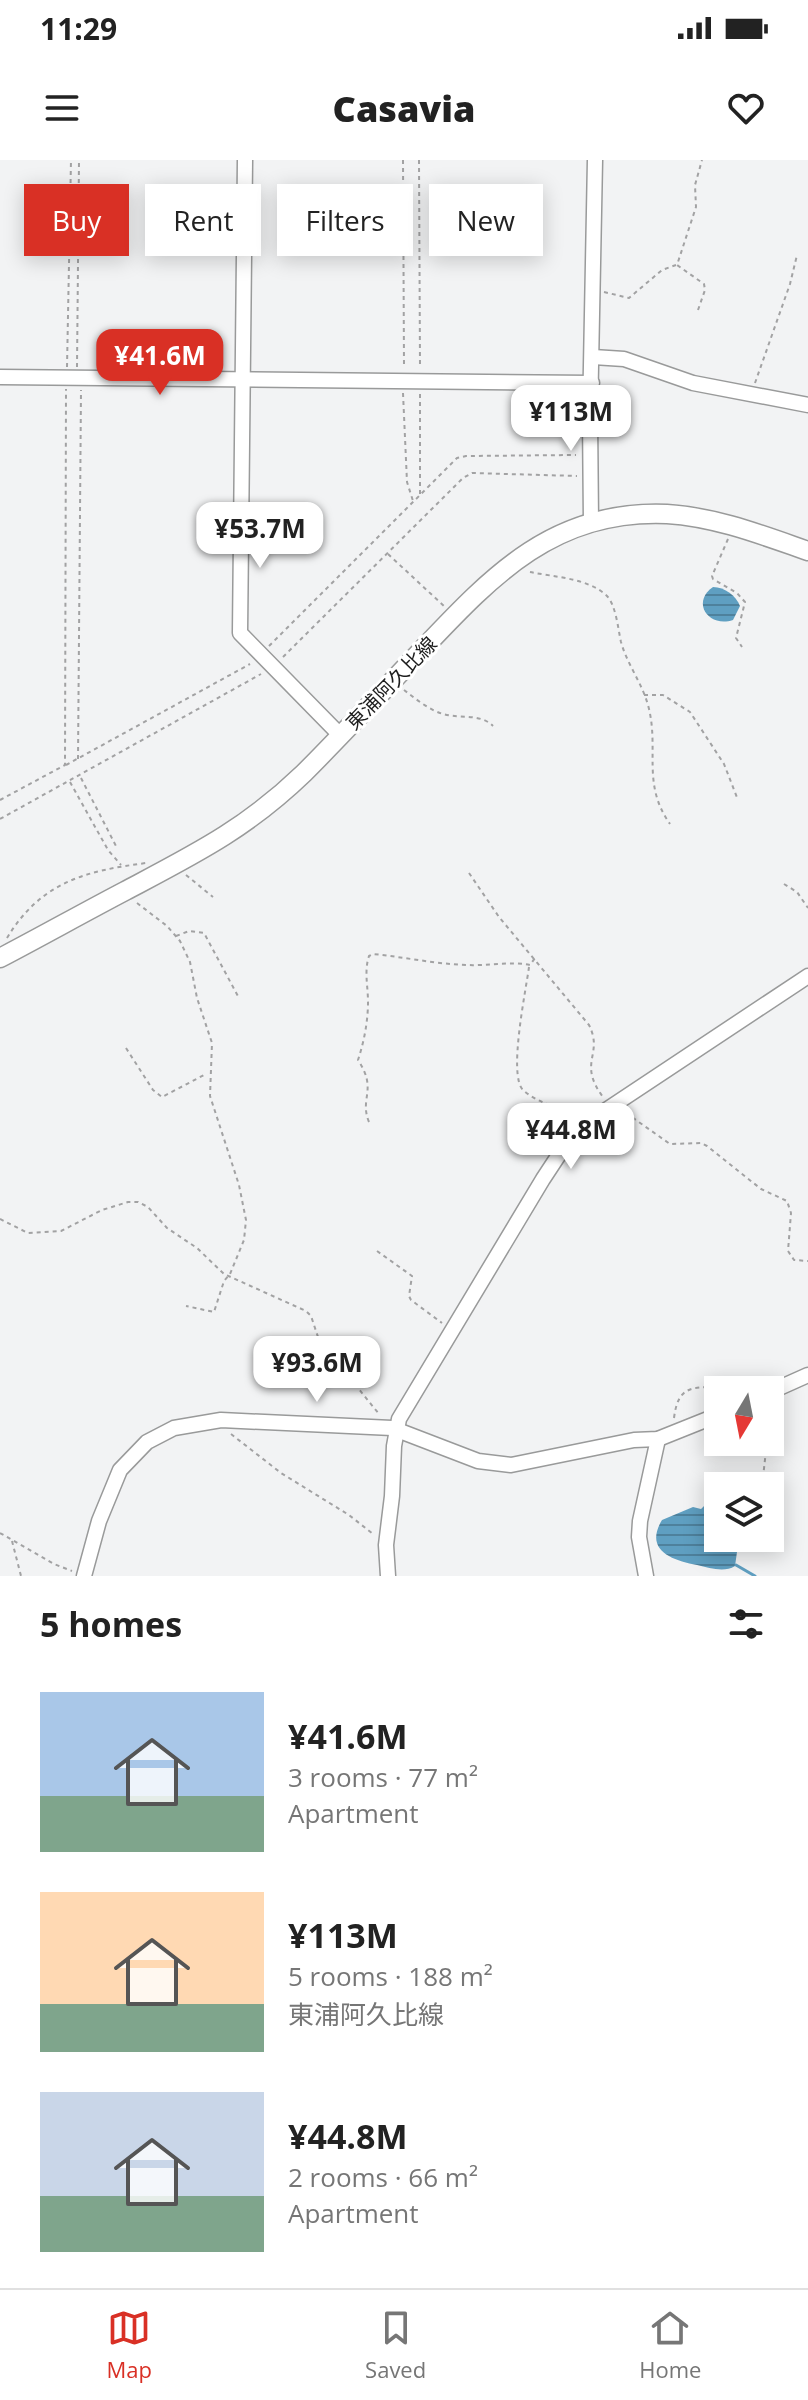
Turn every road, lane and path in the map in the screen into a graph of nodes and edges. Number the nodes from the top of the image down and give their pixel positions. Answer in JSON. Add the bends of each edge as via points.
{"nodes":[{"id":1,"x":71,"y":160,"type":"edge"},
{"id":2,"x":79,"y":160,"type":"edge"},
{"id":3,"x":245,"y":160,"type":"edge"},
{"id":4,"x":403,"y":160,"type":"edge"},
{"id":5,"x":419,"y":160,"type":"edge"},
{"id":6,"x":595,"y":160,"type":"edge"},
{"id":7,"x":702,"y":160,"type":"edge"},
{"id":8,"x":797,"y":255,"type":"dead end"},
{"id":9,"x":677,"y":265,"type":"junction"},
{"id":10,"x":594,"y":292,"type":"junction"},
{"id":11,"x":698,"y":310,"type":"dead end"},
{"id":12,"x":593,"y":357,"type":"junction"},
{"id":13,"x":0,"y":377,"type":"edge"},
{"id":14,"x":74,"y":377,"type":"junction"},
{"id":15,"x":244,"y":378,"type":"junction"},
{"id":16,"x":404,"y":380,"type":"junction"},
{"id":17,"x":420,"y":381,"type":"junction"},
{"id":18,"x":592,"y":383,"type":"junction"},
{"id":19,"x":752,"y":395,"type":"junction"},
{"id":20,"x":808,"y":405,"type":"edge"},
{"id":21,"x":590,"y":455,"type":"junction"},
{"id":22,"x":590,"y":476,"type":"junction"},
{"id":23,"x":421,"y":495,"type":"junction"},
{"id":24,"x":413,"y":502,"type":"junction"},
{"id":25,"x":591,"y":523,"type":"junction"},
{"id":26,"x":732,"y":526,"type":"junction"},
{"id":27,"x":808,"y":551,"type":"edge"},
{"id":28,"x":387,"y":553,"type":"junction"},
{"id":29,"x":514,"y":561,"type":"junction"},
{"id":30,"x":455,"y":616,"type":"junction"},
{"id":31,"x":742,"y":647,"type":"dead end"},
{"id":32,"x":268,"y":662,"type":"junction"},
{"id":33,"x":392,"y":682,"type":"junction"},
{"id":34,"x":644,"y":695,"type":"junction"},
{"id":35,"x":493,"y":726,"type":"dead end"},
{"id":36,"x":340,"y":735,"type":"junction"},
{"id":37,"x":78,"y":759,"type":"junction"},
{"id":38,"x":65,"y":765,"type":"junction"},
{"id":39,"x":80,"y":776,"type":"junction"},
{"id":40,"x":69,"y":781,"type":"junction"},
{"id":41,"x":0,"y":800,"type":"edge"},
{"id":42,"x":738,"y":800,"type":"dead end"},
{"id":43,"x":0,"y":819,"type":"edge"},
{"id":44,"x":670,"y":824,"type":"dead end"},
{"id":45,"x":117,"y":848,"type":"dead end"},
{"id":46,"x":148,"y":863,"type":"dead end"},
{"id":47,"x":178,"y":864,"type":"junction"},
{"id":48,"x":121,"y":866,"type":"junction"},
{"id":49,"x":469,"y":873,"type":"dead end"},
{"id":50,"x":784,"y":884,"type":"dead end"},
{"id":51,"x":127,"y":890,"type":"junction"},
{"id":52,"x":213,"y":897,"type":"dead end"},
{"id":53,"x":808,"y":908,"type":"edge"},
{"id":54,"x":176,"y":936,"type":"junction"},
{"id":55,"x":4,"y":956,"type":"edge"},
{"id":56,"x":535,"y":958,"type":"junction"},
{"id":57,"x":530,"y":965,"type":"junction"},
{"id":58,"x":808,"y":976,"type":"edge"},
{"id":59,"x":239,"y":998,"type":"dead end"},
{"id":60,"x":126,"y":1048,"type":"dead end"},
{"id":61,"x":209,"y":1074,"type":"junction"},
{"id":62,"x":614,"y":1105,"type":"junction"},
{"id":63,"x":369,"y":1122,"type":"dead end"},
{"id":64,"x":580,"y":1128,"type":"junction"},
{"id":65,"x":0,"y":1219,"type":"edge"},
{"id":66,"x":377,"y":1251,"type":"dead end"},
{"id":67,"x":808,"y":1261,"type":"edge"},
{"id":68,"x":228,"y":1276,"type":"junction"},
{"id":69,"x":186,"y":1306,"type":"dead end"},
{"id":70,"x":454,"y":1331,"type":"junction"},
{"id":71,"x":808,"y":1375,"type":"edge"},
{"id":72,"x":784,"y":1386,"type":"edge"},
{"id":73,"x":704,"y":1387,"type":"edge"},
{"id":74,"x":217,"y":1421,"type":"junction"},
{"id":75,"x":704,"y":1421,"type":"edge"},
{"id":76,"x":391,"y":1428,"type":"junction"},
{"id":77,"x":666,"y":1436,"type":"junction"},
{"id":78,"x":0,"y":1533,"type":"edge"},
{"id":79,"x":12,"y":1540,"type":"junction"},
{"id":80,"x":386,"y":1545,"type":"junction"},
{"id":81,"x":21,"y":1576,"type":"edge"},
{"id":82,"x":84,"y":1576,"type":"edge"},
{"id":83,"x":388,"y":1576,"type":"edge"},
{"id":84,"x":646,"y":1576,"type":"edge"}],
"edges":[{"from":1,"to":14,"type":"path"},
{"from":2,"to":14,"type":"path"},
{"from":3,"to":15,"type":"street"},
{"from":4,"to":16,"type":"path"},
{"from":5,"to":17,"type":"path"},
{"from":6,"to":10,"type":"street"},
{"from":7,"to":9,"type":"path","via":[[696,207]]},
{"from":8,"to":19,"type":"path"},
{"from":9,"to":10,"type":"path","via":[[662,270],[629,298]]},
{"from":9,"to":11,"type":"path","via":[[704,284]]},
{"from":10,"to":12,"type":"street"},
{"from":12,"to":18,"type":"street"},
{"from":12,"to":19,"type":"street","via":[[624,359],[693,383]]},
{"from":13,"to":14,"type":"street"},
{"from":14,"to":15,"type":"street"},
{"from":14,"to":37,"type":"path"},
{"from":14,"to":38,"type":"path"},
{"from":15,"to":16,"type":"street"},
{"from":15,"to":32,"type":"street","via":[[240,633]]},
{"from":16,"to":17,"type":"street"},
{"from":16,"to":24,"type":"path","via":[[407,482]]},
{"from":17,"to":18,"type":"street"},
{"from":17,"to":23,"type":"path"},
{"from":18,"to":21,"type":"street"},
{"from":19,"to":20,"type":"street"},
{"from":21,"to":22,"type":"street"},
{"from":21,"to":23,"type":"path","via":[[461,456]]},
{"from":22,"to":25,"type":"street"},
{"from":22,"to":28,"type":"path","via":[[472,473]]},
{"from":23,"to":24,"type":"path"},
{"from":24,"to":32,"type":"path"},
{"from":25,"to":26,"type":"main road","name":"東浦阿久比線","via":[[666,514]]},
{"from":25,"to":29,"type":"main road","name":"東浦阿久比線"},
{"from":26,"to":27,"type":"main road","name":"東浦阿久比線"},
{"from":26,"to":31,"type":"path","via":[[712,576],[745,602],[736,638]]},
{"from":28,"to":30,"type":"path"},
{"from":28,"to":32,"type":"path"},
{"from":29,"to":30,"type":"main road","name":"東浦阿久比線"},
{"from":29,"to":34,"type":"path","via":[[519,569],[565,577],[607,595]]},
{"from":30,"to":33,"type":"main road","name":"東浦阿久比線"},
{"from":32,"to":36,"type":"street"},
{"from":32,"to":37,"type":"path","via":[[248,666]]},
{"from":32,"to":39,"type":"path","via":[[252,682]]},
{"from":33,"to":35,"type":"path","via":[[436,711],[483,719]]},
{"from":33,"to":36,"type":"main road","name":"東浦阿久比線"},
{"from":34,"to":42,"type":"path","via":[[663,695],[690,712],[724,764]]},
{"from":34,"to":44,"type":"path","via":[[652,727],[654,794]]},
{"from":36,"to":47,"type":"main road","name":"東浦阿久比線","via":[[278,798]]},
{"from":37,"to":38,"type":"path"},
{"from":38,"to":41,"type":"path"},
{"from":39,"to":40,"type":"path"},
{"from":39,"to":45,"type":"path"},
{"from":40,"to":43,"type":"path"},
{"from":40,"to":48,"type":"path"},
{"from":46,"to":48,"type":"path"},
{"from":47,"to":51,"type":"main road","name":"東浦阿久比線"},
{"from":47,"to":52,"type":"path"},
{"from":48,"to":55,"type":"path","via":[[80,875],[43,897],[12,929]]},
{"from":49,"to":56,"type":"path"},
{"from":50,"to":53,"type":"path"},
{"from":51,"to":54,"type":"path"},
{"from":51,"to":55,"type":"main road","name":"東浦阿久比線"},
{"from":54,"to":59,"type":"path","via":[[204,933]]},
{"from":54,"to":61,"type":"path","via":[[190,962],[212,1043]]},
{"from":56,"to":57,"type":"path"},
{"from":56,"to":62,"type":"path","via":[[589,1025],[594,1041],[590,1074]]},
{"from":57,"to":63,"type":"path","via":[[456,965],[369,956],[358,1060],[368,1078]]},
{"from":57,"to":64,"type":"path","via":[[518,1080],[525,1091],[569,1115]]},
{"from":58,"to":62,"type":"street"},
{"from":60,"to":61,"type":"path","via":[[162,1097]]},
{"from":61,"to":68,"type":"path","via":[[210,1096],[246,1220],[244,1240]]},
{"from":62,"to":64,"type":"street"},
{"from":62,"to":67,"type":"path","via":[[670,1144],[707,1146],[761,1189],[787,1201],[788,1251],[794,1260]]},
{"from":64,"to":70,"type":"street","via":[[543,1179]]},
{"from":65,"to":68,"type":"path","via":[[28,1233],[61,1231],[102,1210],[138,1202]]},
{"from":66,"to":70,"type":"path","via":[[412,1276],[409,1296],[416,1306]]},
{"from":68,"to":69,"type":"path","via":[[214,1312]]},
{"from":68,"to":76,"type":"path","via":[[306,1311],[319,1340]]},
{"from":70,"to":76,"type":"street"},
{"from":71,"to":72,"type":"street"},
{"from":73,"to":77,"type":"path","via":[[684,1392]]},
{"from":74,"to":76,"type":"street"},
{"from":74,"to":80,"type":"path","via":[[273,1468]]},
{"from":74,"to":82,"type":"street","via":[[160,1434],[120,1470]]},
{"from":75,"to":77,"type":"street"},
{"from":76,"to":77,"type":"street","via":[[489,1464],[511,1465]]},
{"from":76,"to":80,"type":"street"},
{"from":77,"to":84,"type":"street","via":[[640,1521]]},
{"from":78,"to":79,"type":"path"},
{"from":79,"to":81,"type":"path"},
{"from":79,"to":82,"type":"path"},
{"from":80,"to":83,"type":"street"}]}
